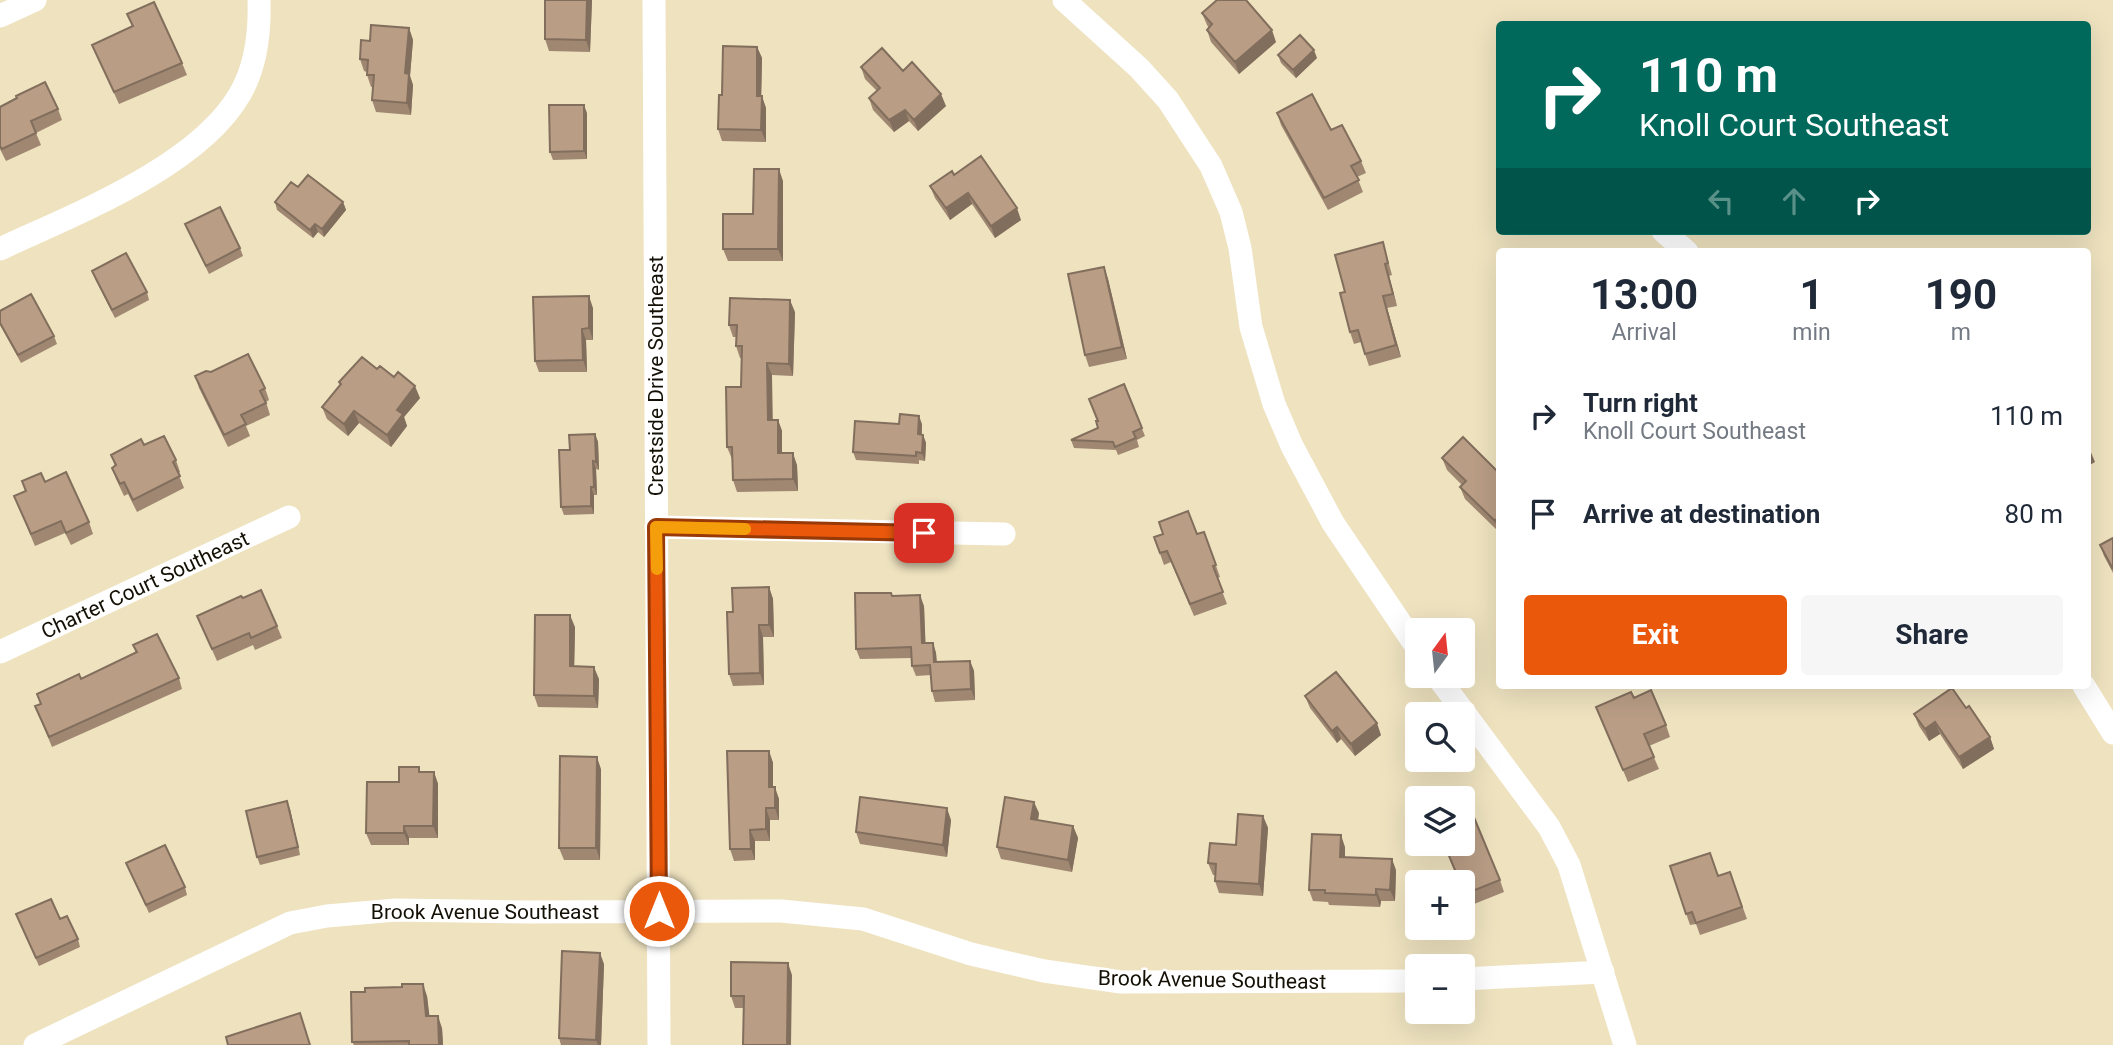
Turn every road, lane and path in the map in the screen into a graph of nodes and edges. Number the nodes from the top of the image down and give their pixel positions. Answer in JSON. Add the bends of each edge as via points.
{"nodes":[{"id":1,"x":35,"y":0,"type":"edge"},
{"id":2,"x":260,"y":0,"type":"edge"},
{"id":3,"x":654,"y":0,"type":"edge"},
{"id":4,"x":1064,"y":0,"type":"edge"},
{"id":5,"x":0,"y":16,"type":"edge"},
{"id":6,"x":1668,"y":235,"type":"edge"},
{"id":7,"x":1682,"y":248,"type":"edge"},
{"id":8,"x":0,"y":249,"type":"edge"},
{"id":9,"x":289,"y":517,"type":"dead end"},
{"id":10,"x":656,"y":527,"type":"junction"},
{"id":11,"x":1004,"y":534,"type":"dead end"},
{"id":12,"x":1405,"y":630,"type":"edge"},
{"id":13,"x":0,"y":652,"type":"edge"},
{"id":14,"x":1446,"y":688,"type":"edge"},
{"id":15,"x":2086,"y":689,"type":"edge"},
{"id":16,"x":2113,"y":733,"type":"edge"},
{"id":17,"x":659,"y":911,"type":"junction"},
{"id":18,"x":1603,"y":972,"type":"junction"},
{"id":19,"x":1475,"y":978,"type":"edge"},
{"id":20,"x":1405,"y":981,"type":"edge"},
{"id":21,"x":35,"y":1045,"type":"edge"},
{"id":22,"x":659,"y":1045,"type":"edge"},
{"id":23,"x":1625,"y":1045,"type":"edge"}],
"edges":[{"from":1,"to":5,"type":"street"},
{"from":2,"to":8,"type":"street","via":[[254,60],[223,119],[134,186]]},
{"from":3,"to":10,"type":"street","name":"Crestside Drive Southeast"},
{"from":4,"to":12,"type":"street","via":[[1168,100],[1211,166],[1240,248],[1251,327],[1274,404],[1333,523]]},
{"from":6,"to":7,"type":"street"},
{"from":9,"to":13,"type":"street","name":"Charter Court Southeast"},
{"from":10,"to":11,"type":"street"},
{"from":10,"to":17,"type":"street","name":"Crestside Drive Southeast"},
{"from":14,"to":18,"type":"street","via":[[1549,827],[1569,865]]},
{"from":15,"to":16,"type":"street"},
{"from":17,"to":20,"type":"street","name":"Brook Avenue Southeast","via":[[781,911],[863,919],[971,954],[1121,982]]},
{"from":17,"to":21,"type":"street","name":"Brook Avenue Southeast","via":[[396,910],[290,923]]},
{"from":17,"to":22,"type":"street","name":"Crestside Drive Southeast"},
{"from":18,"to":19,"type":"street"},
{"from":18,"to":23,"type":"street"}]}
